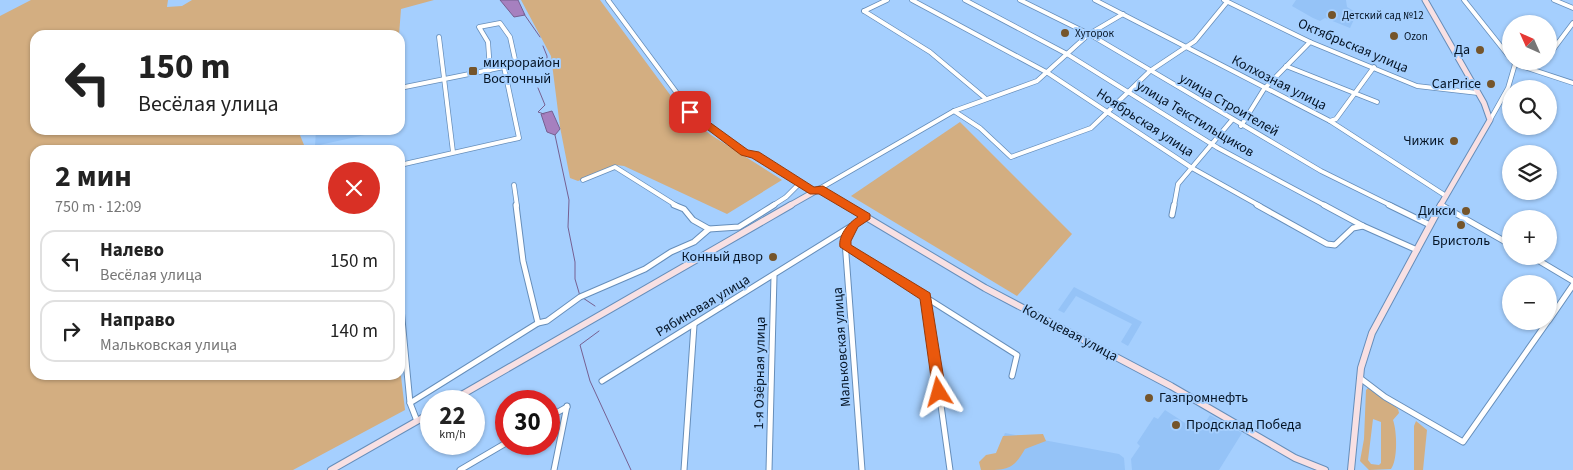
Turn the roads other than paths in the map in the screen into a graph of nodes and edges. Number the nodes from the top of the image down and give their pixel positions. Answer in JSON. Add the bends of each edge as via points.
{"nodes":[{"id":1,"x":608,"y":0,"type":"edge"},
{"id":2,"x":887,"y":0,"type":"edge"},
{"id":3,"x":912,"y":0,"type":"edge"},
{"id":4,"x":965,"y":0,"type":"edge"},
{"id":5,"x":1020,"y":0,"type":"edge"},
{"id":6,"x":1095,"y":0,"type":"edge"},
{"id":7,"x":1425,"y":0,"type":"edge"},
{"id":8,"x":1464,"y":0,"type":"edge"},
{"id":9,"x":1554,"y":0,"type":"edge"},
{"id":10,"x":1225,"y":1,"type":"edge"},
{"id":11,"x":1573,"y":8,"type":"edge"},
{"id":12,"x":1123,"y":14,"type":"junction"},
{"id":13,"x":1573,"y":23,"type":"edge"},
{"id":14,"x":1088,"y":34,"type":"junction"},
{"id":15,"x":439,"y":37,"type":"dead end"},
{"id":16,"x":1310,"y":42,"type":"junction"},
{"id":17,"x":1558,"y":43,"type":"edge"},
{"id":18,"x":1502,"y":47,"type":"edge"},
{"id":19,"x":1187,"y":48,"type":"junction"},
{"id":20,"x":1067,"y":54,"type":"junction"},
{"id":21,"x":1286,"y":66,"type":"junction"},
{"id":22,"x":1374,"y":67,"type":"junction"},
{"id":23,"x":504,"y":68,"type":"junction"},
{"id":24,"x":490,"y":70,"type":"junction"},
{"id":25,"x":1511,"y":70,"type":"edge"},
{"id":26,"x":1536,"y":70,"type":"edge"},
{"id":27,"x":1150,"y":71,"type":"junction"},
{"id":28,"x":1048,"y":73,"type":"junction"},
{"id":29,"x":444,"y":80,"type":"junction"},
{"id":30,"x":1573,"y":83,"type":"edge"},
{"id":31,"x":405,"y":87,"type":"edge"},
{"id":32,"x":1264,"y":89,"type":"junction"},
{"id":33,"x":1128,"y":91,"type":"junction"},
{"id":34,"x":1355,"y":93,"type":"junction"},
{"id":35,"x":1478,"y":93,"type":"junction"},
{"id":36,"x":985,"y":98,"type":"junction"},
{"id":37,"x":1377,"y":102,"type":"dead end"},
{"id":38,"x":954,"y":112,"type":"junction"},
{"id":39,"x":1107,"y":112,"type":"junction"},
{"id":40,"x":1232,"y":120,"type":"junction"},
{"id":41,"x":1490,"y":120,"type":"junction"},
{"id":42,"x":1330,"y":121,"type":"junction"},
{"id":43,"x":1242,"y":126,"type":"junction"},
{"id":44,"x":1212,"y":144,"type":"junction"},
{"id":45,"x":453,"y":152,"type":"junction"},
{"id":46,"x":405,"y":164,"type":"edge"},
{"id":47,"x":1192,"y":168,"type":"junction"},
{"id":48,"x":583,"y":180,"type":"dead end"},
{"id":49,"x":800,"y":183,"type":"junction"},
{"id":50,"x":514,"y":185,"type":"dead end"},
{"id":51,"x":817,"y":190,"type":"junction"},
{"id":52,"x":1446,"y":196,"type":"junction"},
{"id":53,"x":1441,"y":205,"type":"junction"},
{"id":54,"x":1172,"y":215,"type":"dead end"},
{"id":55,"x":866,"y":217,"type":"junction"},
{"id":56,"x":854,"y":224,"type":"junction"},
{"id":57,"x":1364,"y":226,"type":"junction"},
{"id":58,"x":1430,"y":226,"type":"junction"},
{"id":59,"x":709,"y":229,"type":"junction"},
{"id":60,"x":1502,"y":240,"type":"edge"},
{"id":61,"x":846,"y":247,"type":"junction"},
{"id":62,"x":1417,"y":250,"type":"junction"},
{"id":63,"x":1546,"y":265,"type":"edge"},
{"id":64,"x":774,"y":276,"type":"junction"},
{"id":65,"x":1573,"y":281,"type":"edge"},
{"id":66,"x":1573,"y":285,"type":"edge"},
{"id":67,"x":926,"y":297,"type":"junction"},
{"id":68,"x":1557,"y":308,"type":"edge"},
{"id":69,"x":538,"y":323,"type":"junction"},
{"id":70,"x":694,"y":325,"type":"junction"},
{"id":71,"x":1542,"y":330,"type":"edge"},
{"id":72,"x":405,"y":350,"type":"edge"},
{"id":73,"x":1012,"y":376,"type":"dead end"},
{"id":74,"x":1360,"y":378,"type":"junction"},
{"id":75,"x":602,"y":381,"type":"dead end"},
{"id":76,"x":470,"y":390,"type":"edge"},
{"id":77,"x":410,"y":403,"type":"junction"},
{"id":78,"x":560,"y":410,"type":"edge"},
{"id":79,"x":420,"y":419,"type":"edge"},
{"id":80,"x":417,"y":421,"type":"junction"},
{"id":81,"x":560,"y":440,"type":"edge"},
{"id":82,"x":495,"y":449,"type":"edge"},
{"id":83,"x":557,"y":455,"type":"edge"},
{"id":84,"x":331,"y":470,"type":"edge"},
{"id":85,"x":460,"y":470,"type":"edge"},
{"id":86,"x":554,"y":470,"type":"edge"},
{"id":87,"x":684,"y":470,"type":"edge"},
{"id":88,"x":769,"y":470,"type":"edge"},
{"id":89,"x":862,"y":470,"type":"edge"},
{"id":90,"x":950,"y":470,"type":"edge"},
{"id":91,"x":1325,"y":470,"type":"edge"},
{"id":92,"x":1351,"y":470,"type":"edge"}],
"edges":[{"from":1,"to":49,"type":"street","name":"Кольцевая улица","via":[[690,112],[730,143]]},
{"from":2,"to":36,"type":"street","via":[[864,11],[930,52]]},
{"from":3,"to":28,"type":"street","name":"Ноябрьская улица"},
{"from":4,"to":20,"type":"street","name":"улица Текстильщиков"},
{"from":5,"to":14,"type":"street","name":"улица Строителей"},
{"from":6,"to":12,"type":"street","name":"Колхозная улица"},
{"from":7,"to":35,"type":"street"},
{"from":8,"to":18,"type":"street"},
{"from":9,"to":11,"type":"street"},
{"from":10,"to":16,"type":"street","name":"Октябрьская улица"},
{"from":10,"to":19,"type":"street"},
{"from":12,"to":14,"type":"street"},
{"from":12,"to":19,"type":"street","name":"Колхозная улица"},
{"from":13,"to":17,"type":"street"},
{"from":14,"to":20,"type":"street"},
{"from":14,"to":27,"type":"street","name":"улица Строителей"},
{"from":15,"to":29,"type":"street"},
{"from":16,"to":21,"type":"street"},
{"from":16,"to":22,"type":"street","name":"Октябрьская улица"},
{"from":19,"to":27,"type":"street"},
{"from":19,"to":32,"type":"street","name":"Колхозная улица"},
{"from":20,"to":28,"type":"street"},
{"from":20,"to":33,"type":"street","name":"улица Текстильщиков"},
{"from":21,"to":32,"type":"street"},
{"from":21,"to":34,"type":"street"},
{"from":22,"to":34,"type":"street"},
{"from":22,"to":35,"type":"street","name":"Октябрьская улица","via":[[1417,86]]},
{"from":23,"to":24,"type":"street"},
{"from":23,"to":24,"type":"street","via":[[516,64],[510,37],[500,23],[479,27],[488,42]]},
{"from":23,"to":45,"type":"street","via":[[519,138]]},
{"from":24,"to":29,"type":"street"},
{"from":25,"to":41,"type":"street","via":[[1508,88]]},
{"from":26,"to":30,"type":"street"},
{"from":27,"to":33,"type":"street"},
{"from":27,"to":40,"type":"street","name":"улица Строителей"},
{"from":28,"to":36,"type":"street","via":[[1037,81]]},
{"from":28,"to":39,"type":"street","name":"Ноябрьская улица"},
{"from":29,"to":31,"type":"street"},
{"from":29,"to":45,"type":"street"},
{"from":32,"to":42,"type":"street","name":"Колхозная улица"},
{"from":32,"to":43,"type":"street"},
{"from":33,"to":39,"type":"street"},
{"from":33,"to":44,"type":"street","name":"улица Текстильщиков"},
{"from":34,"to":37,"type":"street"},
{"from":34,"to":42,"type":"street","via":[[1336,119]]},
{"from":35,"to":41,"type":"street"},
{"from":36,"to":38,"type":"street"},
{"from":38,"to":39,"type":"street","via":[[980,128],[1011,157],[1091,128]]},
{"from":38,"to":51,"type":"street"},
{"from":39,"to":47,"type":"street","name":"Ноябрьская улица"},
{"from":40,"to":43,"type":"street","name":"улица Строителей"},
{"from":40,"to":44,"type":"street"},
{"from":41,"to":52,"type":"street"},
{"from":42,"to":52,"type":"street","name":"Колхозная улица"},
{"from":43,"to":58,"type":"street","name":"улица Строителей","via":[[1336,179]]},
{"from":44,"to":47,"type":"street"},
{"from":44,"to":57,"type":"street","name":"улица Текстильщиков"},
{"from":45,"to":46,"type":"street"},
{"from":47,"to":54,"type":"street","via":[[1178,184]]},
{"from":47,"to":57,"type":"street","name":"Ноябрьская улица","via":[[1327,244],[1335,245],[1353,228]]},
{"from":48,"to":59,"type":"street","via":[[615,167],[684,209],[693,220]]},
{"from":49,"to":51,"type":"street","name":"Кольцевая улица"},
{"from":49,"to":59,"type":"street","via":[[786,197],[739,227]]},
{"from":50,"to":69,"type":"street","via":[[523,261]]},
{"from":51,"to":55,"type":"street","name":"Кольцевая улица"},
{"from":51,"to":76,"type":"street"},
{"from":52,"to":53,"type":"street"},
{"from":53,"to":58,"type":"street"},
{"from":53,"to":60,"type":"street"},
{"from":55,"to":56,"type":"street","name":"Рябиновая улица"},
{"from":55,"to":91,"type":"street","name":"Кольцевая улица","via":[[985,288],[1171,386],[1295,458]]},
{"from":56,"to":61,"type":"street","name":"Мальковская улица","via":[[845,241]]},
{"from":56,"to":64,"type":"street","name":"Рябиновая улица"},
{"from":57,"to":62,"type":"street","name":"улица Текстильщиков"},
{"from":58,"to":62,"type":"street"},
{"from":59,"to":69,"type":"street","via":[[694,242],[645,269],[580,297],[547,321]]},
{"from":61,"to":67,"type":"street"},
{"from":61,"to":89,"type":"street","name":"Мальковская улица"},
{"from":62,"to":74,"type":"street","via":[[1372,334],[1364,353]]},
{"from":63,"to":65,"type":"street"},
{"from":64,"to":70,"type":"street","name":"Рябиновая улица"},
{"from":64,"to":88,"type":"street","name":"1-я Озёрная улица"},
{"from":66,"to":68,"type":"street"},
{"from":67,"to":73,"type":"street","via":[[1017,355]]},
{"from":67,"to":90,"type":"street"},
{"from":69,"to":77,"type":"street"},
{"from":70,"to":75,"type":"street","name":"Рябиновая улица"},
{"from":70,"to":87,"type":"street"},
{"from":71,"to":74,"type":"street","via":[[1463,442],[1385,397]]},
{"from":72,"to":77,"type":"street"},
{"from":74,"to":92,"type":"street"},
{"from":77,"to":80,"type":"street"},
{"from":78,"to":81,"type":"street","via":[[567,406]]},
{"from":79,"to":80,"type":"street"},
{"from":80,"to":84,"type":"street"},
{"from":82,"to":85,"type":"street"},
{"from":83,"to":86,"type":"street"}]}
